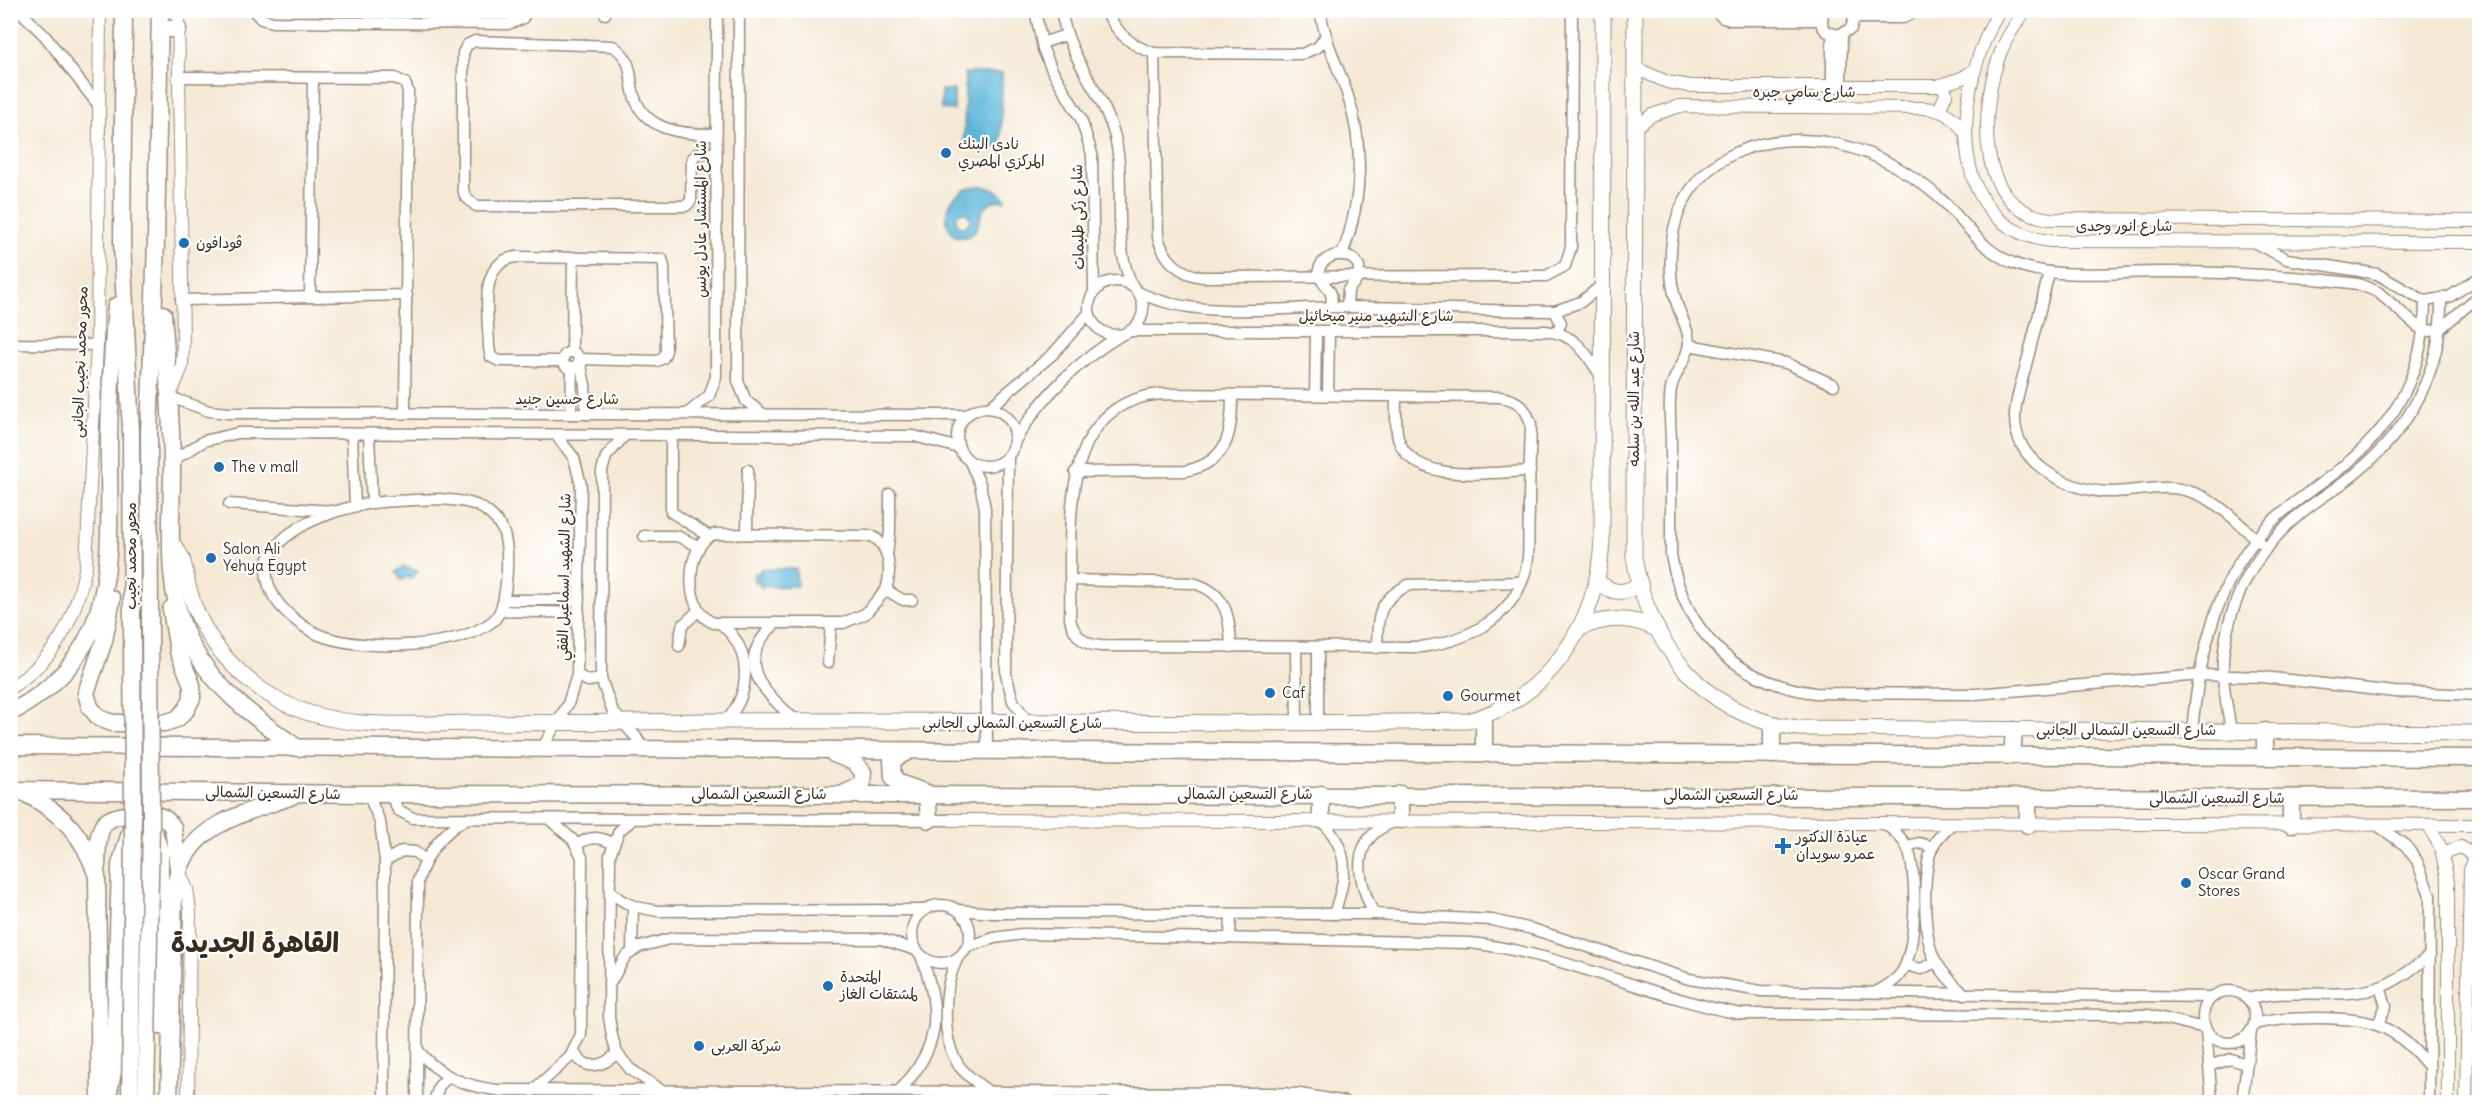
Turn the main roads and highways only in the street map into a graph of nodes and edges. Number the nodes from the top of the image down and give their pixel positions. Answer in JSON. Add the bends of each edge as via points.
{"nodes":[{"id":1,"x":124,"y":10,"type":"edge"},
{"id":2,"x":160,"y":10,"type":"edge"},
{"id":3,"x":1604,"y":10,"type":"edge"},
{"id":4,"x":1635,"y":10,"type":"edge"},
{"id":5,"x":160,"y":29,"type":"junction"},
{"id":6,"x":178,"y":29,"type":"road end"},
{"id":7,"x":156,"y":242,"type":"junction"},
{"id":8,"x":122,"y":243,"type":"junction"},
{"id":9,"x":172,"y":544,"type":"junction"},
{"id":10,"x":110,"y":559,"type":"junction"},
{"id":11,"x":172,"y":569,"type":"junction"},
{"id":12,"x":1598,"y":581,"type":"junction"},
{"id":13,"x":1640,"y":583,"type":"junction"},
{"id":14,"x":1579,"y":629,"type":"junction"},
{"id":15,"x":1658,"y":630,"type":"junction"},
{"id":16,"x":10,"y":713,"type":"edge"},
{"id":17,"x":1476,"y":719,"type":"junction"},
{"id":18,"x":1772,"y":726,"type":"junction"},
{"id":19,"x":2014,"y":730,"type":"junction"},
{"id":20,"x":2265,"y":731,"type":"junction"},
{"id":21,"x":2480,"y":733,"type":"edge"},
{"id":22,"x":10,"y":746,"type":"edge"},
{"id":23,"x":298,"y":748,"type":"junction"},
{"id":24,"x":827,"y":752,"type":"junction"},
{"id":25,"x":908,"y":752,"type":"junction"},
{"id":26,"x":1484,"y":754,"type":"junction"},
{"id":27,"x":1772,"y":755,"type":"junction"},
{"id":28,"x":2012,"y":756,"type":"junction"},
{"id":29,"x":2265,"y":757,"type":"junction"},
{"id":30,"x":2480,"y":758,"type":"edge"},
{"id":31,"x":14,"y":790,"type":"edge"},
{"id":32,"x":301,"y":793,"type":"junction"},
{"id":33,"x":927,"y":793,"type":"junction"},
{"id":34,"x":842,"y":794,"type":"junction"},
{"id":35,"x":1321,"y":794,"type":"junction"},
{"id":36,"x":1400,"y":794,"type":"junction"},
{"id":37,"x":2028,"y":797,"type":"junction"},
{"id":38,"x":2292,"y":798,"type":"junction"},
{"id":39,"x":2480,"y":798,"type":"edge"},
{"id":40,"x":929,"y":820,"type":"road end"},
{"id":41,"x":1321,"y":820,"type":"road end"},
{"id":42,"x":1400,"y":820,"type":"road end"},
{"id":43,"x":133,"y":822,"type":"junction"},
{"id":44,"x":151,"y":822,"type":"junction"},
{"id":45,"x":2028,"y":825,"type":"road end"},
{"id":46,"x":2292,"y":825,"type":"road end"},
{"id":47,"x":178,"y":869,"type":"junction"},
{"id":48,"x":97,"y":876,"type":"junction"},
{"id":49,"x":100,"y":1102,"type":"edge"},
{"id":50,"x":107,"y":1102,"type":"edge"},
{"id":51,"x":130,"y":1102,"type":"edge"},
{"id":52,"x":146,"y":1102,"type":"edge"},
{"id":53,"x":167,"y":1102,"type":"edge"}],
"edges":[{"from":1,"to":8,"type":"main road","name":"محور محمد نجيب"},
{"from":2,"to":5,"type":"main road","name":"محور محمد نجيب"},
{"from":3,"to":12,"type":"main road","name":"شارع عبد الله بن سلمه","via":[[1602,539]]},
{"from":4,"to":13,"type":"main road","name":"شارع عبد الله بن سلمه","via":[[1633,527]]},
{"from":5,"to":6,"type":"main road"},
{"from":5,"to":7,"type":"main road","name":"محور محمد نجيب"},
{"from":7,"to":9,"type":"main road","via":[[170,397]]},
{"from":7,"to":44,"type":"main road","name":"محور محمد نجيب","bridge":true,"via":[[149,433]]},
{"from":8,"to":10,"type":"main road","via":[[110,384]]},
{"from":8,"to":43,"type":"main road","name":"محور محمد نجيب","bridge":true,"via":[[131,433]]},
{"from":9,"to":11,"type":"main road"},
{"from":9,"to":17,"type":"main road","name":"شارع التسعين الشمالى الجانبى","via":[[182,557],[201,622],[220,652],[257,687],[296,708],[355,722],[1318,724]]},
{"from":10,"to":11,"type":"main road","via":[[109,622],[86,693],[99,718],[112,723],[164,723],[182,715],[192,698],[192,685],[172,627]]},
{"from":10,"to":16,"type":"main road","via":[[99,614],[82,648],[53,684]]},
{"from":11,"to":23,"type":"main road","via":[[187,637],[205,666],[228,695]]},
{"from":12,"to":13,"type":"main road","via":[[1614,592],[1628,591]]},
{"from":12,"to":14,"type":"main road","name":"شارع عبد الله بن سلمه"},
{"from":13,"to":15,"type":"main road","name":"شارع عبد الله بن سلمه"},
{"from":14,"to":15,"type":"main road","via":[[1618,618],[1639,621]]},
{"from":14,"to":17,"type":"main road","name":"شارع عبد الله بن سلمه","via":[[1563,656],[1537,684]]},
{"from":15,"to":18,"type":"main road","name":"شارع عبد الله بن سلمه","via":[[1674,658],[1701,686],[1748,718]]},
{"from":17,"to":26,"type":"main road"},
{"from":18,"to":19,"type":"main road","name":"شارع التسعين الشمالى الجانبى"},
{"from":18,"to":27,"type":"main road"},
{"from":19,"to":20,"type":"main road","name":"شارع التسعين الشمالى الجانبى"},
{"from":19,"to":28,"type":"main road"},
{"from":20,"to":21,"type":"main road","name":"شارع التسعين الشمالى الجانبى"},
{"from":20,"to":29,"type":"main road"},
{"from":22,"to":23,"type":"main road"},
{"from":23,"to":24,"type":"main road"},
{"from":24,"to":25,"type":"main road"},
{"from":24,"to":34,"type":"main road","via":[[854,762],[863,772],[862,785]]},
{"from":25,"to":26,"type":"main road"},
{"from":25,"to":33,"type":"main road","via":[[892,760],[893,777]]},
{"from":26,"to":27,"type":"main road"},
{"from":27,"to":28,"type":"main road"},
{"from":28,"to":29,"type":"main road"},
{"from":29,"to":30,"type":"main road"},
{"from":31,"to":32,"type":"main road","name":"شارع التسعين الشمالى"},
{"from":31,"to":48,"type":"main road","via":[[53,810],[80,837]]},
{"from":32,"to":34,"type":"main road","name":"شارع التسعين الشمالى"},
{"from":32,"to":47,"type":"main road","via":[[206,832],[194,842]]},
{"from":33,"to":34,"type":"main road","name":"شارع التسعين الشمالى"},
{"from":33,"to":35,"type":"main road","name":"شارع التسعين الشمالى"},
{"from":33,"to":40,"type":"main road"},
{"from":35,"to":36,"type":"main road","name":"شارع التسعين الشمالى"},
{"from":35,"to":41,"type":"main road"},
{"from":36,"to":37,"type":"main road","name":"شارع التسعين الشمالى"},
{"from":36,"to":42,"type":"main road"},
{"from":37,"to":38,"type":"main road","name":"شارع التسعين الشمالى"},
{"from":37,"to":45,"type":"main road"},
{"from":38,"to":39,"type":"main road","name":"شارع التسعين الشمالى"},
{"from":38,"to":46,"type":"main road"},
{"from":43,"to":50,"type":"main road","bridge":true,"via":[[120,865],[114,1067]]},
{"from":43,"to":51,"type":"main road","name":"محور محمد نجيب","bridge":true},
{"from":44,"to":52,"type":"main road","name":"محور محمد نجيب","bridge":true},
{"from":44,"to":53,"type":"main road","via":[[160,851],[160,1047]]},
{"from":47,"to":48,"type":"main road","via":[[176,836],[168,820],[160,816],[120,816],[112,818],[101,831]]},
{"from":47,"to":53,"type":"main road"},
{"from":48,"to":49,"type":"main road"}]}
